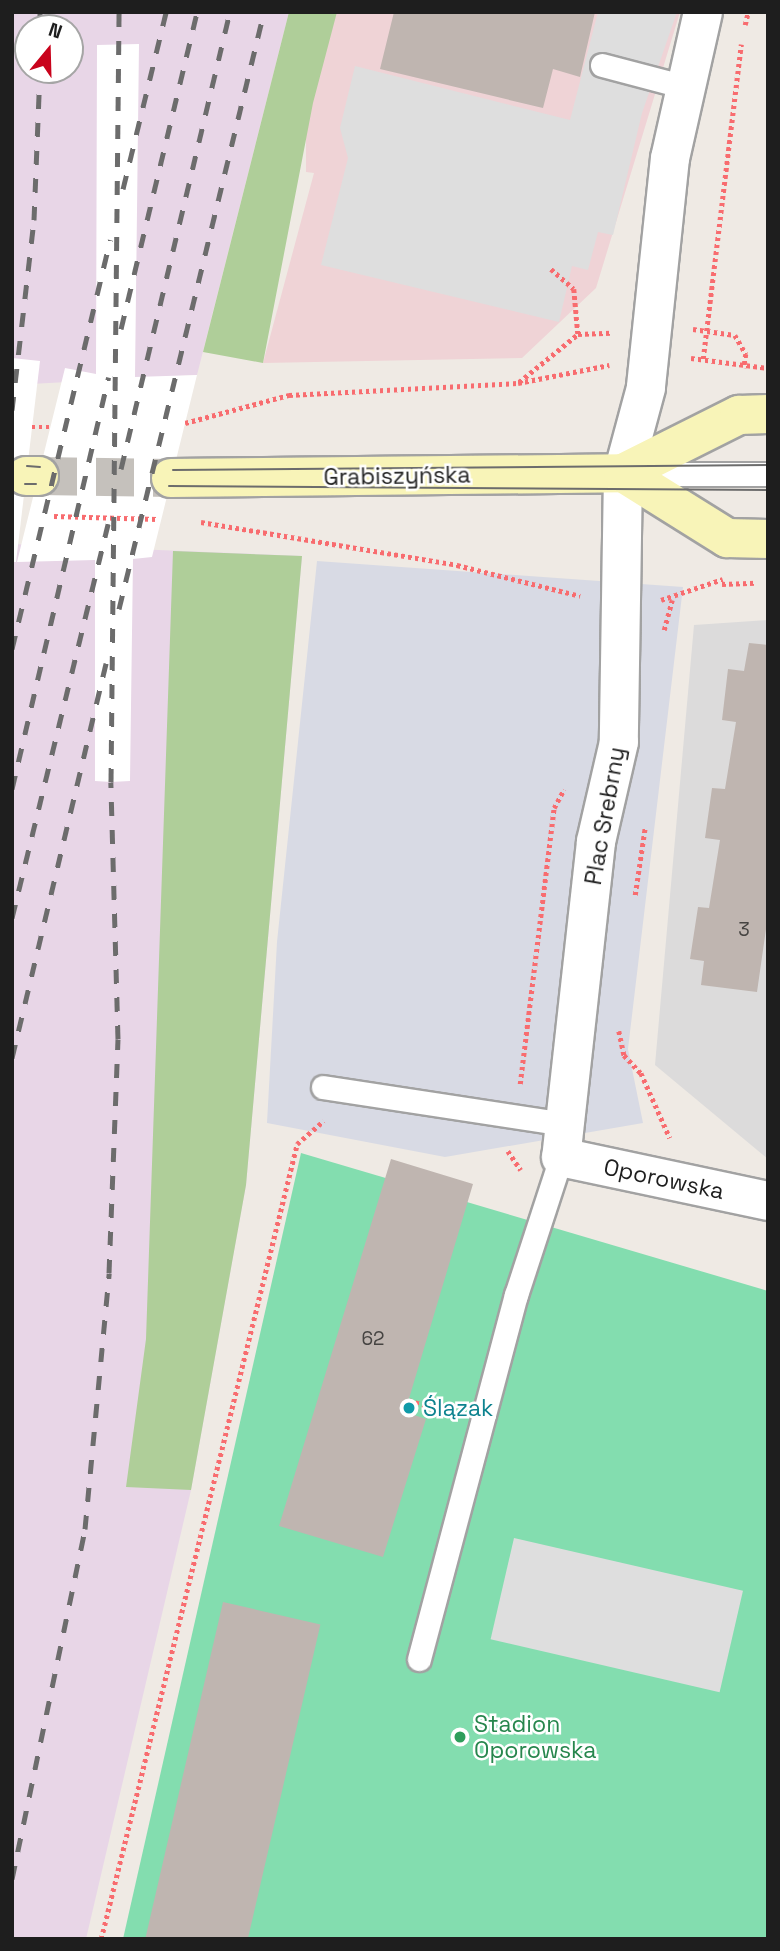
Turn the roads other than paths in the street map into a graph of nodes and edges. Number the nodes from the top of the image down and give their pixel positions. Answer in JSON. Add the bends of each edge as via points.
{"nodes":[{"id":1,"x":703,"y":12,"type":"edge"},
{"id":2,"x":602,"y":65,"type":"dead end"},
{"id":3,"x":685,"y":87,"type":"junction"},
{"id":4,"x":768,"y":414,"type":"edge"},
{"id":5,"x":623,"y":473,"type":"junction"},
{"id":6,"x":768,"y":474,"type":"edge"},
{"id":7,"x":171,"y":478,"type":"tunnel mouth"},
{"id":8,"x":768,"y":539,"type":"edge"},
{"id":9,"x":323,"y":1087,"type":"dead end"},
{"id":10,"x":563,"y":1141,"type":"junction"},
{"id":11,"x":768,"y":1201,"type":"edge"},
{"id":12,"x":419,"y":1659,"type":"dead end"}],
"edges":[{"from":1,"to":3,"type":"street","name":"Plac Srebrny"},
{"from":2,"to":3,"type":"lane"},
{"from":3,"to":5,"type":"street","name":"Plac Srebrny","via":[[670,158],[646,388]]},
{"from":4,"to":5,"type":"main road","name":"Grabiszyńska","via":[[739,415]]},
{"from":5,"to":6,"type":"lane"},
{"from":5,"to":7,"type":"main road","name":"Grabiszyńska"},
{"from":5,"to":8,"type":"main road","via":[[727,538]]},
{"from":5,"to":10,"type":"street","name":"Plac Srebrny","via":[[619,742],[596,842]]},
{"from":9,"to":10,"type":"lane"},
{"from":10,"to":11,"type":"street","name":"Oporowska"},
{"from":10,"to":12,"type":"lane","via":[[516,1295]]}]}
